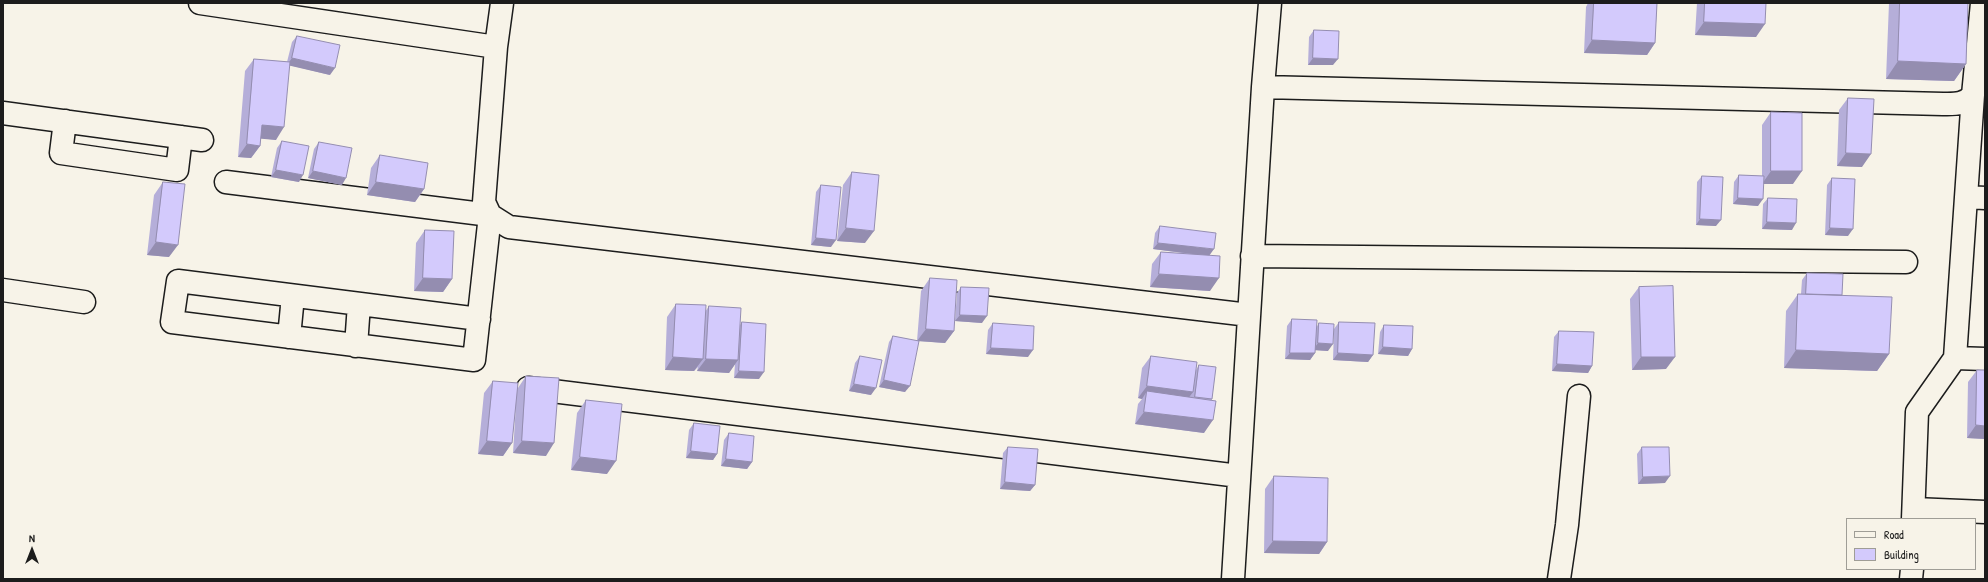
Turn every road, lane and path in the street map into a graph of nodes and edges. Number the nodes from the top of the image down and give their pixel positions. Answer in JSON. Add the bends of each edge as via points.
{"nodes":[{"id":1,"x":200,"y":3,"type":"edge"},
{"id":2,"x":502,"y":3,"type":"edge"},
{"id":3,"x":1270,"y":3,"type":"edge"},
{"id":4,"x":1982,"y":3,"type":"edge"},
{"id":5,"x":1981,"y":42,"type":"edge"},
{"id":6,"x":496,"y":47,"type":"junction"},
{"id":7,"x":1263,"y":87,"type":"junction"},
{"id":8,"x":1972,"y":95,"type":"junction"},
{"id":9,"x":3,"y":113,"type":"edge"},
{"id":10,"x":65,"y":121,"type":"junction"},
{"id":11,"x":226,"y":182,"type":"dead end"},
{"id":12,"x":1975,"y":198,"type":"edge"},
{"id":13,"x":490,"y":215,"type":"junction"},
{"id":14,"x":1252,"y":256,"type":"junction"},
{"id":15,"x":1906,"y":262,"type":"dead end"},
{"id":16,"x":3,"y":290,"type":"edge"},
{"id":17,"x":294,"y":296,"type":"junction"},
{"id":18,"x":84,"y":302,"type":"dead end"},
{"id":19,"x":359,"y":304,"type":"junction"},
{"id":20,"x":1249,"y":315,"type":"junction"},
{"id":21,"x":479,"y":319,"type":"junction"},
{"id":22,"x":289,"y":337,"type":"junction"},
{"id":23,"x":356,"y":346,"type":"junction"},
{"id":24,"x":1955,"y":358,"type":"junction"},
{"id":25,"x":1985,"y":359,"type":"edge"},
{"id":26,"x":504,"y":386,"type":"edge"},
{"id":27,"x":1579,"y":396,"type":"dead end"},
{"id":28,"x":1239,"y":476,"type":"junction"},
{"id":29,"x":1985,"y":512,"type":"edge"},
{"id":30,"x":1913,"y":514,"type":"edge"},
{"id":31,"x":1233,"y":579,"type":"edge"},
{"id":32,"x":1559,"y":579,"type":"edge"}],
"edges":[{"from":1,"to":6,"type":"street"},
{"from":2,"to":6,"type":"street"},
{"from":3,"to":7,"type":"street"},
{"from":4,"to":5,"type":"street"},
{"from":5,"to":8,"type":"street"},
{"from":6,"to":13,"type":"street","via":[[484,202]]},
{"from":7,"to":8,"type":"street","via":[[1943,104],[1961,104],[1968,101]]},
{"from":7,"to":14,"type":"street"},
{"from":8,"to":12,"type":"street"},
{"from":9,"to":10,"type":"street"},
{"from":10,"to":10,"type":"street","via":[[191,138],[177,170],[61,153]]},
{"from":11,"to":13,"type":"street"},
{"from":12,"to":24,"type":"street"},
{"from":13,"to":20,"type":"street","via":[[509,227]]},
{"from":13,"to":21,"type":"street"},
{"from":14,"to":15,"type":"street"},
{"from":14,"to":20,"type":"street"},
{"from":16,"to":18,"type":"street"},
{"from":17,"to":19,"type":"street"},
{"from":17,"to":22,"type":"street"},
{"from":17,"to":22,"type":"street","via":[[178,281],[172,322]]},
{"from":19,"to":21,"type":"street"},
{"from":19,"to":23,"type":"street"},
{"from":20,"to":28,"type":"street"},
{"from":21,"to":23,"type":"street","via":[[474,360]]},
{"from":22,"to":23,"type":"street"},
{"from":24,"to":25,"type":"street"},
{"from":24,"to":30,"type":"street","via":[[1917,412]]},
{"from":26,"to":28,"type":"street"},
{"from":27,"to":32,"type":"street","via":[[1567,525]]},
{"from":28,"to":31,"type":"street"},
{"from":29,"to":30,"type":"street"}]}
